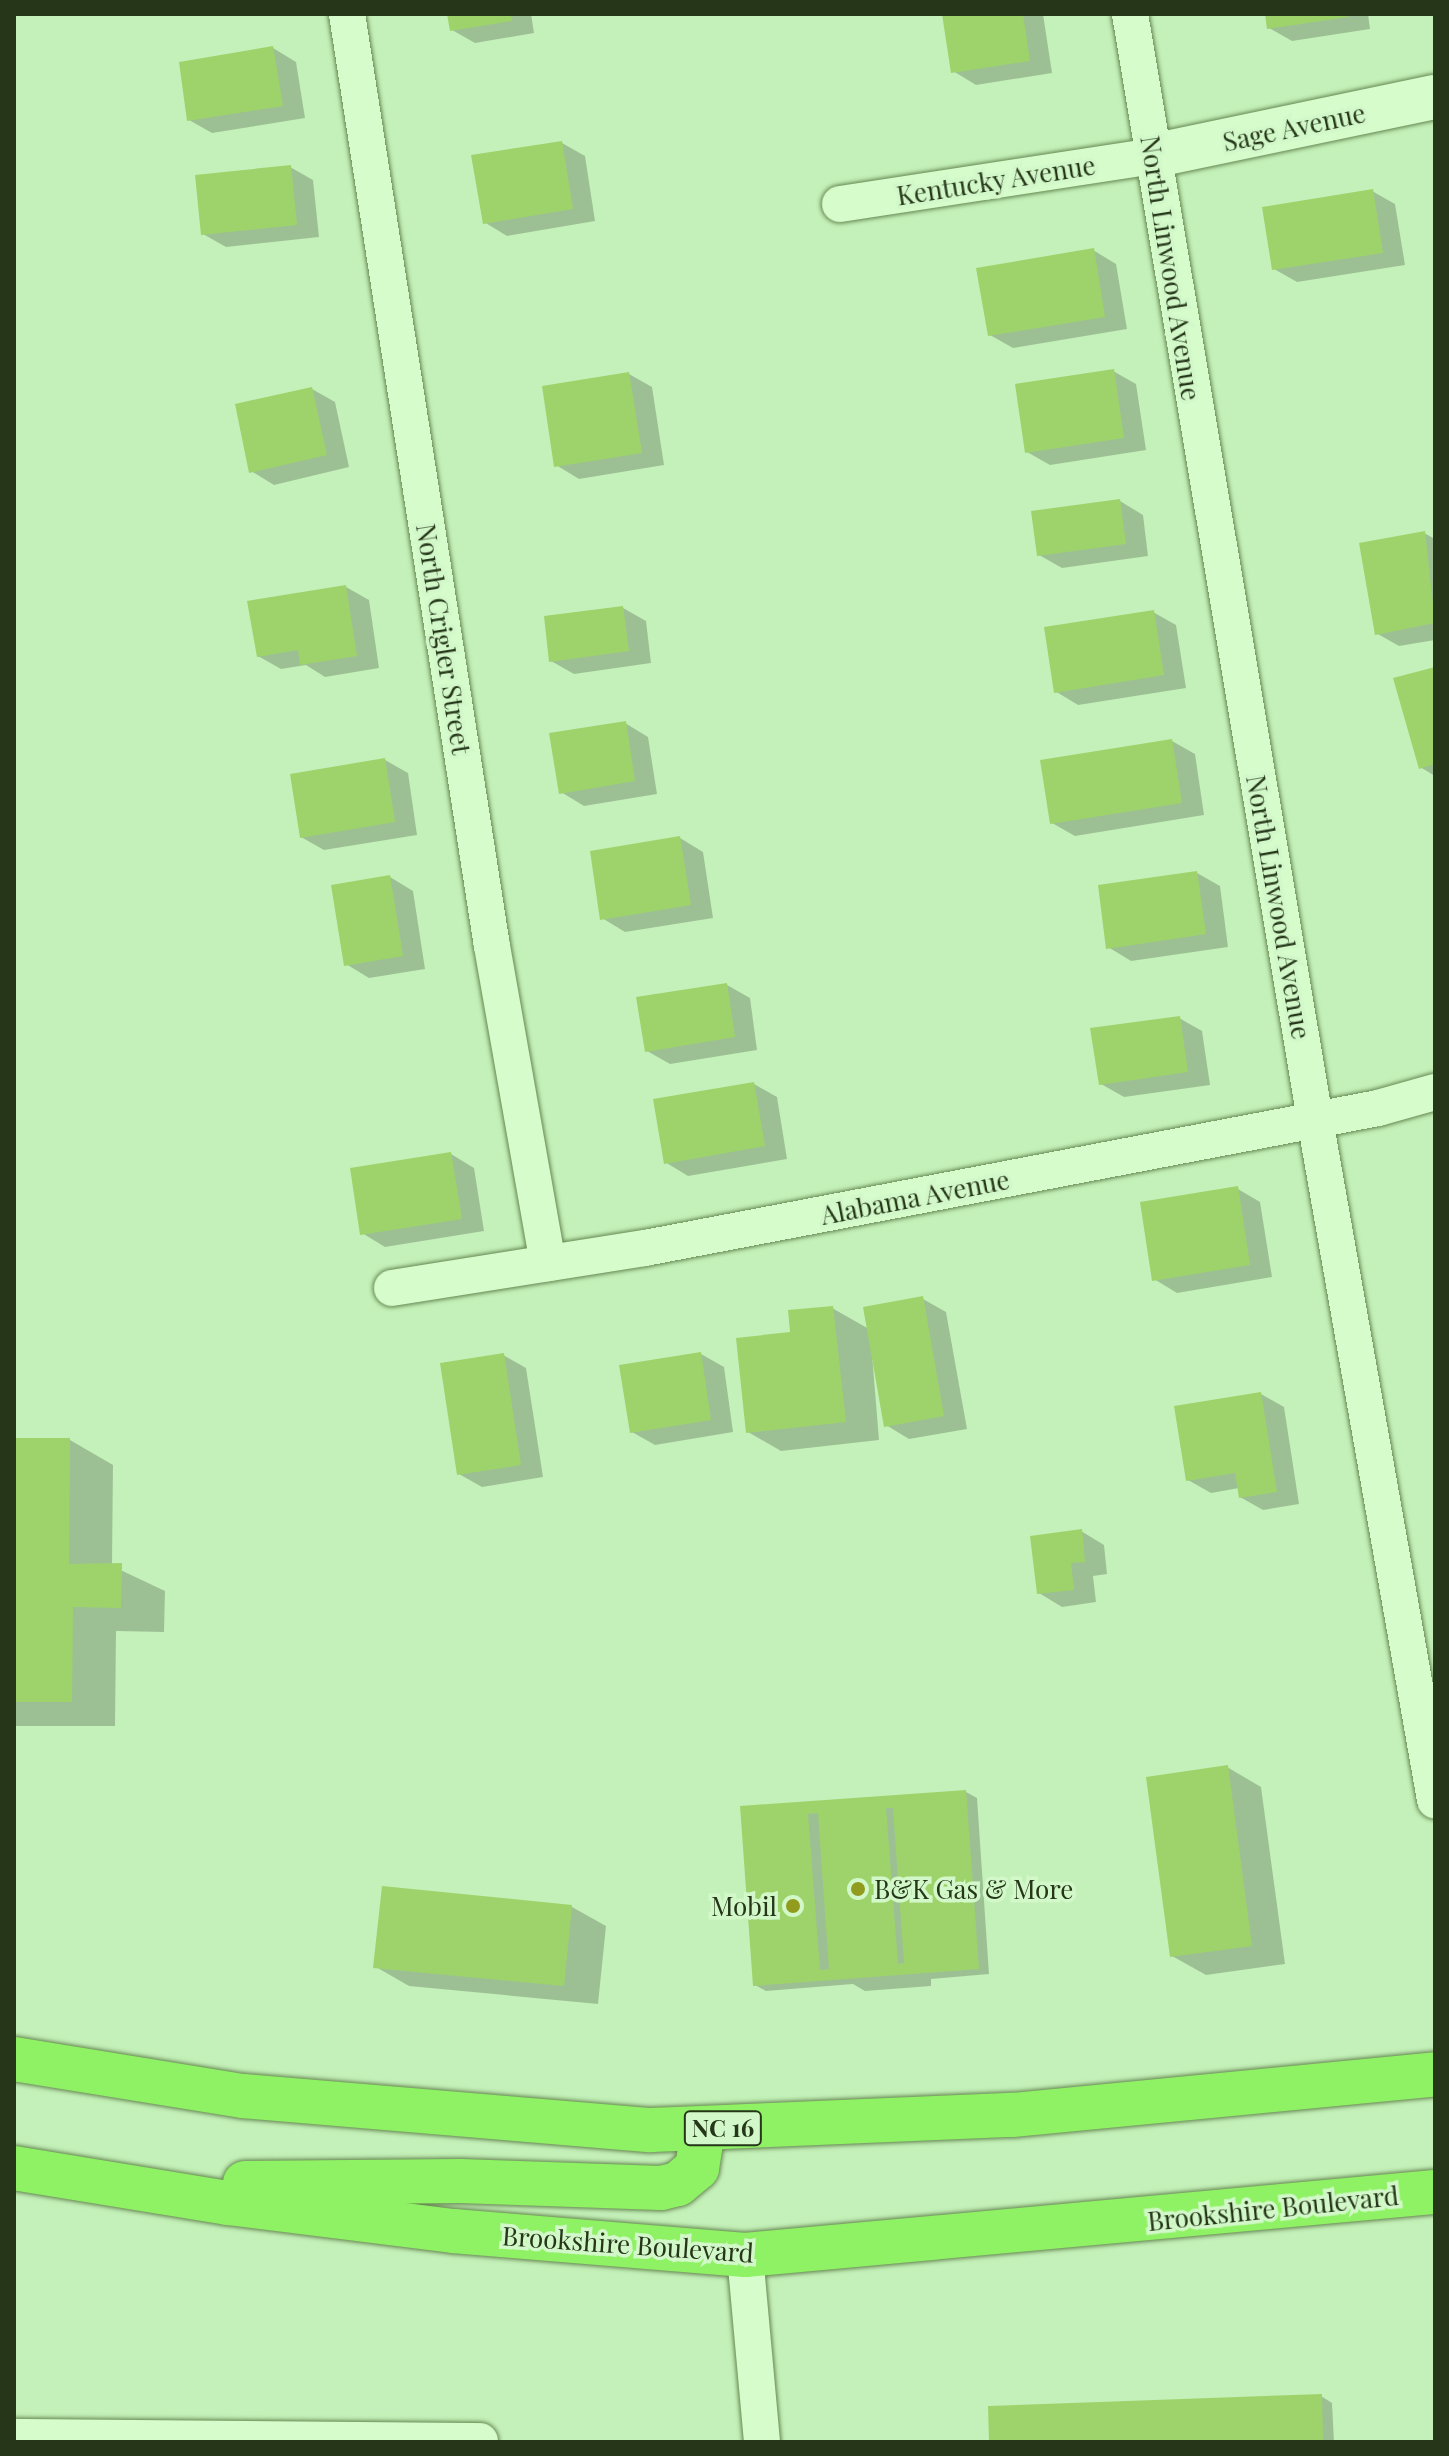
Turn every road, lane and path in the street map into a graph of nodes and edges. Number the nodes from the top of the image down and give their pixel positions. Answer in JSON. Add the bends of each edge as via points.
{"nodes":[{"id":1,"x":347,"y":14,"type":"edge"},
{"id":2,"x":1130,"y":14,"type":"edge"},
{"id":3,"x":1435,"y":97,"type":"edge"},
{"id":4,"x":1152,"y":156,"type":"junction"},
{"id":5,"x":840,"y":204,"type":"dead end"},
{"id":6,"x":1435,"y":1092,"type":"edge"},
{"id":7,"x":1315,"y":1120,"type":"junction"},
{"id":8,"x":548,"y":1263,"type":"junction"},
{"id":9,"x":392,"y":1288,"type":"dead end"},
{"id":10,"x":1435,"y":1800,"type":"edge"},
{"id":11,"x":14,"y":2059,"type":"edge"},
{"id":12,"x":1435,"y":2074,"type":"edge"},
{"id":13,"x":703,"y":2129,"type":"junction"},
{"id":14,"x":14,"y":2168,"type":"edge"},
{"id":15,"x":134,"y":2187,"type":"junction"},
{"id":16,"x":1435,"y":2192,"type":"edge"},
{"id":17,"x":745,"y":2255,"type":"junction"},
{"id":18,"x":14,"y":2437,"type":"edge"},
{"id":19,"x":480,"y":2441,"type":"edge"},
{"id":20,"x":762,"y":2442,"type":"edge"}],
"edges":[{"from":1,"to":8,"type":"street","name":"North Crigler Street","via":[[492,946]]},
{"from":2,"to":4,"type":"street","name":"North Linwood Avenue"},
{"from":3,"to":4,"type":"street","name":"Sage Avenue"},
{"from":4,"to":5,"type":"street","name":"Kentucky Avenue"},
{"from":4,"to":7,"type":"street","name":"North Linwood Avenue"},
{"from":6,"to":7,"type":"street","name":"Alabama Avenue"},
{"from":7,"to":8,"type":"street","name":"Alabama Avenue"},
{"from":7,"to":10,"type":"street","name":"North Linwood Avenue"},
{"from":8,"to":9,"type":"street","name":"Alabama Avenue"},
{"from":11,"to":13,"type":"highway","number":"NC 16","via":[[243,2096],[490,2118]]},
{"from":12,"to":13,"type":"highway","number":"NC 16","via":[[1013,2115]]},
{"from":13,"to":15,"type":"highway","via":[[697,2168],[689,2178],[661,2188],[460,2181]]},
{"from":14,"to":15,"type":"highway","name":"Brookshire Boulevard"},
{"from":15,"to":17,"type":"highway","name":"Brookshire Boulevard","via":[[453,2231]]},
{"from":16,"to":17,"type":"highway","name":"Brookshire Boulevard"},
{"from":17,"to":20,"type":"street"},
{"from":18,"to":19,"type":"street"}]}
